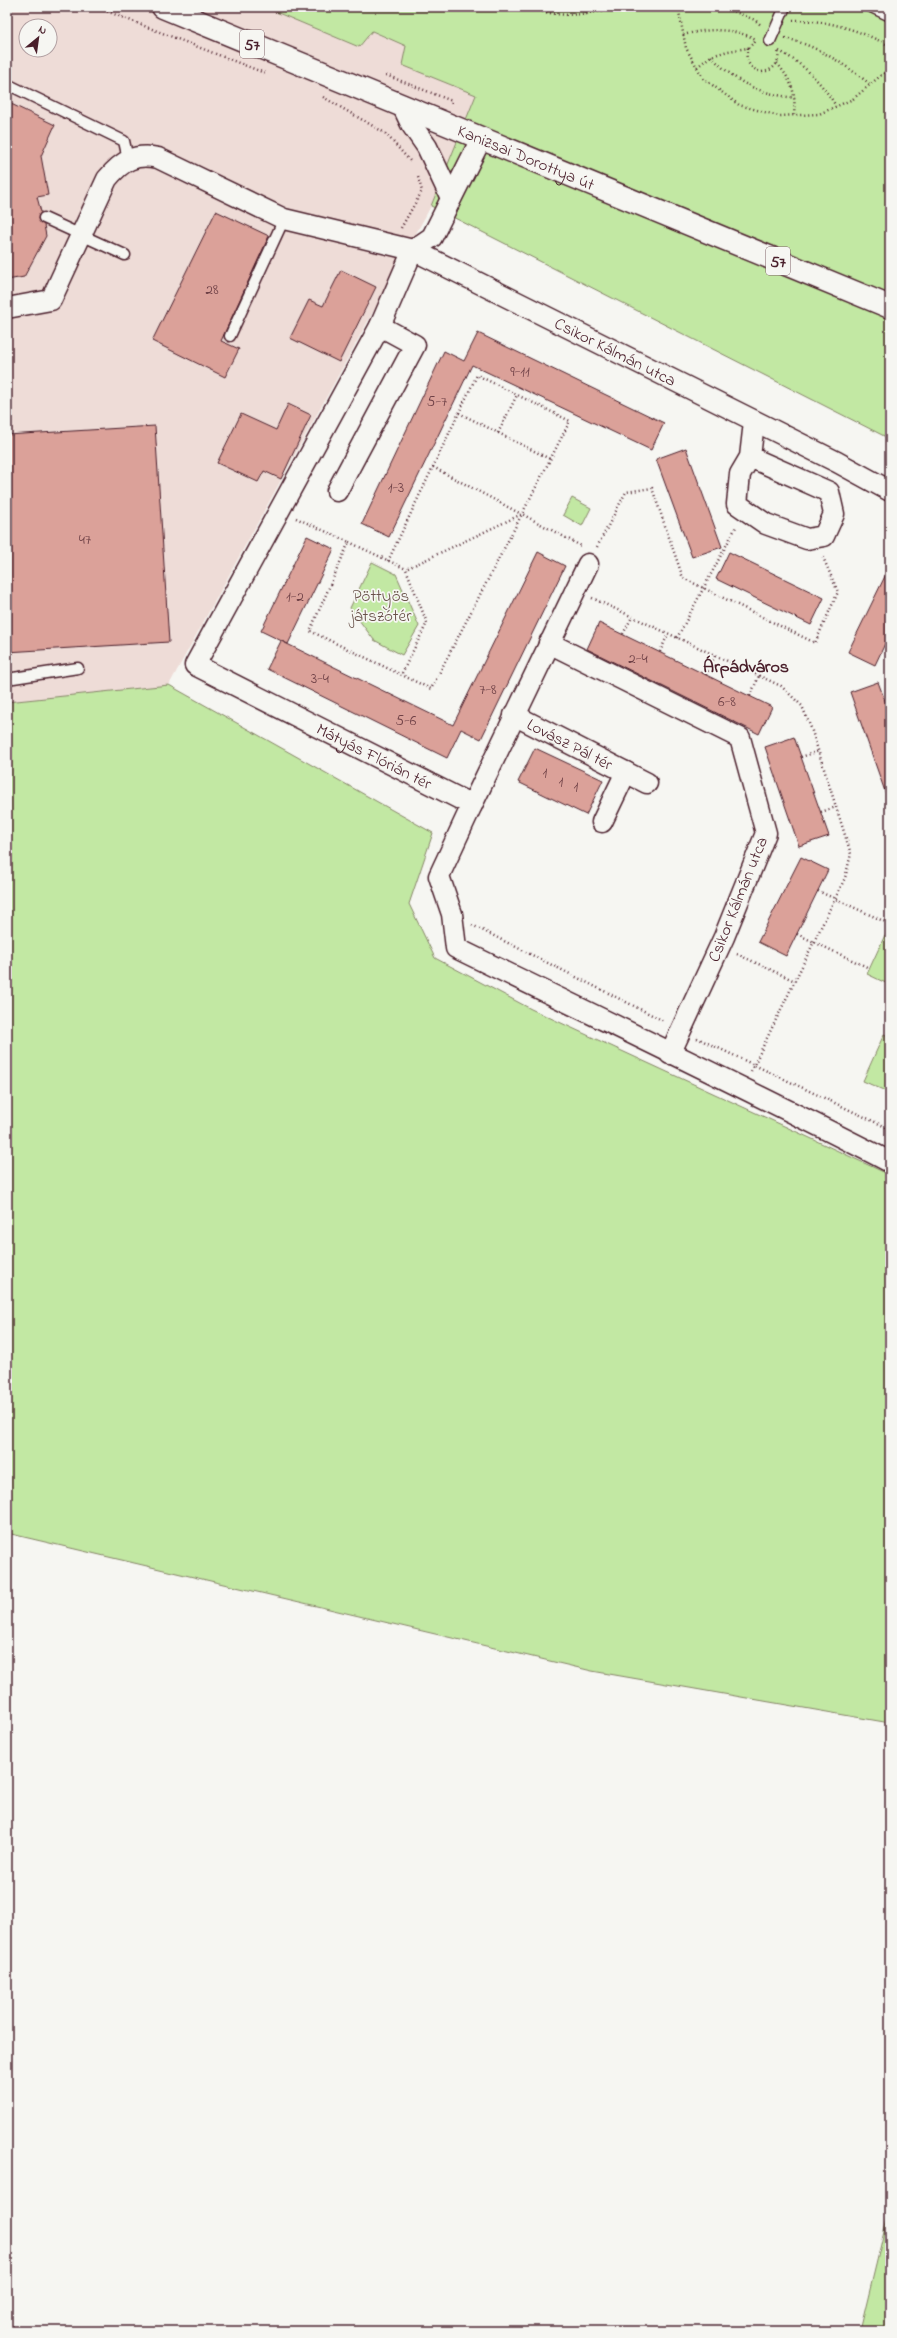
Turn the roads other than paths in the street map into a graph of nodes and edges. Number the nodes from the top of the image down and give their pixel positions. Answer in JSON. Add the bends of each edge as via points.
{"nodes":[{"id":1,"x":163,"y":7,"type":"edge"},
{"id":2,"x":785,"y":7,"type":"edge"},
{"id":3,"x":871,"y":7,"type":"edge"},
{"id":4,"x":890,"y":16,"type":"edge"},
{"id":5,"x":771,"y":38,"type":"road end"},
{"id":6,"x":7,"y":84,"type":"edge"},
{"id":7,"x":402,"y":106,"type":"junction"},
{"id":8,"x":480,"y":139,"type":"junction"},
{"id":9,"x":128,"y":159,"type":"junction"},
{"id":10,"x":452,"y":198,"type":"junction"},
{"id":11,"x":44,"y":218,"type":"dead end"},
{"id":12,"x":284,"y":219,"type":"junction"},
{"id":13,"x":81,"y":235,"type":"junction"},
{"id":14,"x":413,"y":250,"type":"junction"},
{"id":15,"x":125,"y":255,"type":"dead end"},
{"id":16,"x":890,"y":307,"type":"edge"},
{"id":17,"x":7,"y":308,"type":"edge"},
{"id":18,"x":380,"y":326,"type":"junction"},
{"id":19,"x":230,"y":336,"type":"dead end"},
{"id":20,"x":754,"y":422,"type":"junction"},
{"id":21,"x":750,"y":457,"type":"junction"},
{"id":22,"x":337,"y":491,"type":"dead end"},
{"id":23,"x":890,"y":491,"type":"edge"},
{"id":24,"x":591,"y":558,"type":"road end"},
{"id":25,"x":549,"y":643,"type":"junction"},
{"id":26,"x":78,"y":668,"type":"dead end"},
{"id":27,"x":7,"y":679,"type":"edge"},
{"id":28,"x":514,"y":715,"type":"junction"},
{"id":29,"x":626,"y":772,"type":"junction"},
{"id":30,"x":647,"y":783,"type":"dead end"},
{"id":31,"x":472,"y":805,"type":"junction"},
{"id":32,"x":602,"y":822,"type":"dead end"},
{"id":33,"x":670,"y":1054,"type":"junction"},
{"id":34,"x":890,"y":1162,"type":"edge"}],
"edges":[{"from":1,"to":7,"type":"main road","name":"Kanizsai Dorottya út","number":"57"},
{"from":2,"to":5,"type":"lane"},
{"from":3,"to":4,"type":"lane"},
{"from":6,"to":9,"type":"lane","via":[[124,141]]},
{"from":7,"to":8,"type":"main road","name":"Kanizsai Dorottya út","number":"57"},
{"from":7,"to":10,"type":"street","via":[[427,147]]},
{"from":8,"to":10,"type":"street"},
{"from":8,"to":16,"type":"main road","name":"Kanizsai Dorottya út","number":"57"},
{"from":9,"to":12,"type":"street","name":"Csikor Kálmán utca","via":[[147,156],[158,158]]},
{"from":9,"to":13,"type":"street","via":[[107,179]]},
{"from":10,"to":14,"type":"street","via":[[432,237]]},
{"from":11,"to":13,"type":"lane"},
{"from":12,"to":14,"type":"street","name":"Csikor Kálmán utca"},
{"from":12,"to":19,"type":"lane"},
{"from":13,"to":15,"type":"lane"},
{"from":13,"to":17,"type":"street","via":[[51,300]]},
{"from":14,"to":18,"type":"street"},
{"from":14,"to":20,"type":"street","name":"Csikor Kálmán utca"},
{"from":18,"to":22,"type":"street","via":[[415,345]]},
{"from":18,"to":31,"type":"street","name":"Mátyás Flórián tér","via":[[195,665]]},
{"from":20,"to":21,"type":"street"},
{"from":20,"to":23,"type":"street","name":"Csikor Kálmán utca"},
{"from":21,"to":21,"type":"street","via":[[829,492],[834,514],[824,536],[807,539],[766,524],[737,504],[740,474]]},
{"from":24,"to":25,"type":"street"},
{"from":25,"to":28,"type":"street"},
{"from":25,"to":33,"type":"street","name":"Csikor Kálmán utca","via":[[740,738],[766,833],[720,946]]},
{"from":26,"to":27,"type":"lane"},
{"from":28,"to":29,"type":"street","name":"Lovász Pál tér"},
{"from":28,"to":31,"type":"street"},
{"from":29,"to":30,"type":"street","name":"Lovász Pál tér"},
{"from":29,"to":32,"type":"street","name":"Lovász Pál tér"},
{"from":31,"to":33,"type":"street","via":[[439,876],[452,914],[456,948]]},
{"from":33,"to":34,"type":"street"}]}
